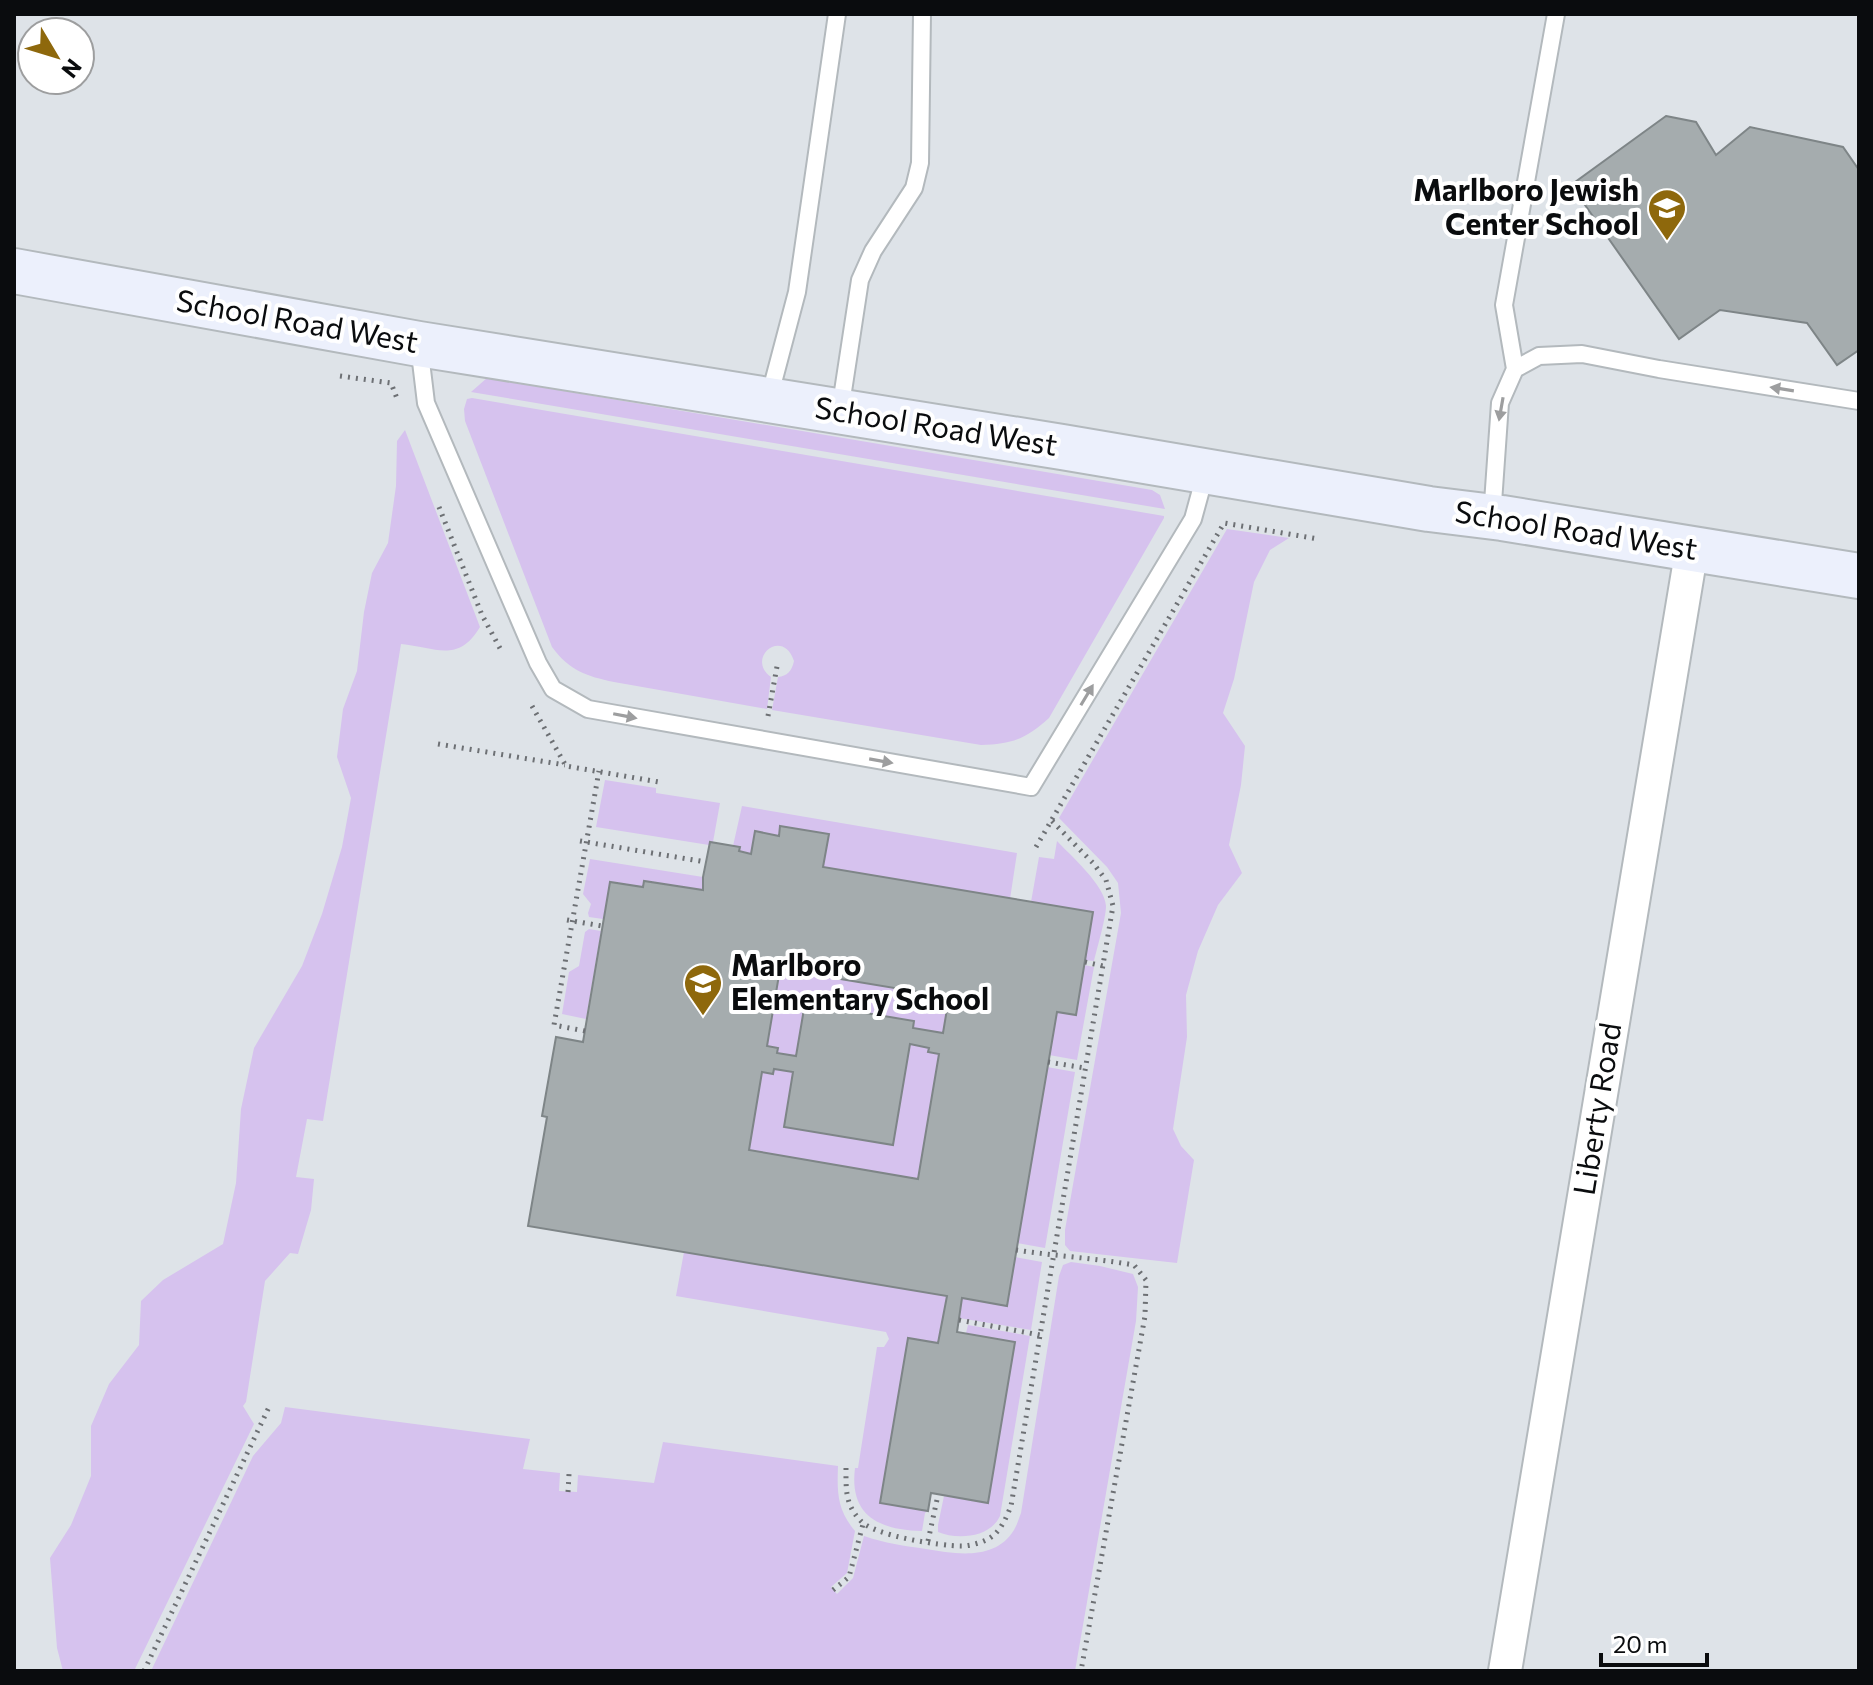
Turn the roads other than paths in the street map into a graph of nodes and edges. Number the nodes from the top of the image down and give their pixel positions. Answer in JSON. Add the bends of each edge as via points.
{"nodes":[{"id":1,"x":837,"y":14,"type":"edge"},
{"id":2,"x":922,"y":14,"type":"edge"},
{"id":3,"x":1556,"y":14,"type":"edge"},
{"id":4,"x":14,"y":271,"type":"edge"},
{"id":5,"x":419,"y":344,"type":"junction"},
{"id":6,"x":1515,"y":369,"type":"junction"},
{"id":7,"x":769,"y":400,"type":"junction"},
{"id":8,"x":1859,"y":401,"type":"edge"},
{"id":9,"x":840,"y":411,"type":"junction"},
{"id":10,"x":1206,"y":471,"type":"junction"},
{"id":11,"x":1492,"y":517,"type":"junction"},
{"id":12,"x":1692,"y":548,"type":"junction"},
{"id":13,"x":1859,"y":576,"type":"edge"},
{"id":14,"x":1505,"y":1671,"type":"edge"}],
"edges":[{"from":1,"to":7,"type":"lane","via":[[797,292]]},
{"from":2,"to":9,"type":"lane","via":[[920,163],[914,188],[860,280]]},
{"from":3,"to":6,"type":"lane","via":[[1504,305]]},
{"from":4,"to":5,"type":"street","name":"School Road West"},
{"from":5,"to":7,"type":"street","name":"School Road West"},
{"from":5,"to":10,"type":"lane","one_way":true,"via":[[426,403],[553,689],[588,709],[1031,787],[1193,519]]},
{"from":8,"to":6,"type":"lane","one_way":true,"via":[[1582,354],[1539,356]]},
{"from":6,"to":11,"type":"lane","one_way":true,"via":[[1500,403]]},
{"from":7,"to":9,"type":"street","name":"School Road West"},
{"from":9,"to":10,"type":"street","name":"School Road West"},
{"from":10,"to":11,"type":"street","name":"School Road West"},
{"from":11,"to":12,"type":"street","name":"School Road West"},
{"from":12,"to":13,"type":"street","name":"School Road West"},
{"from":12,"to":14,"type":"street","name":"Liberty Road"}]}
